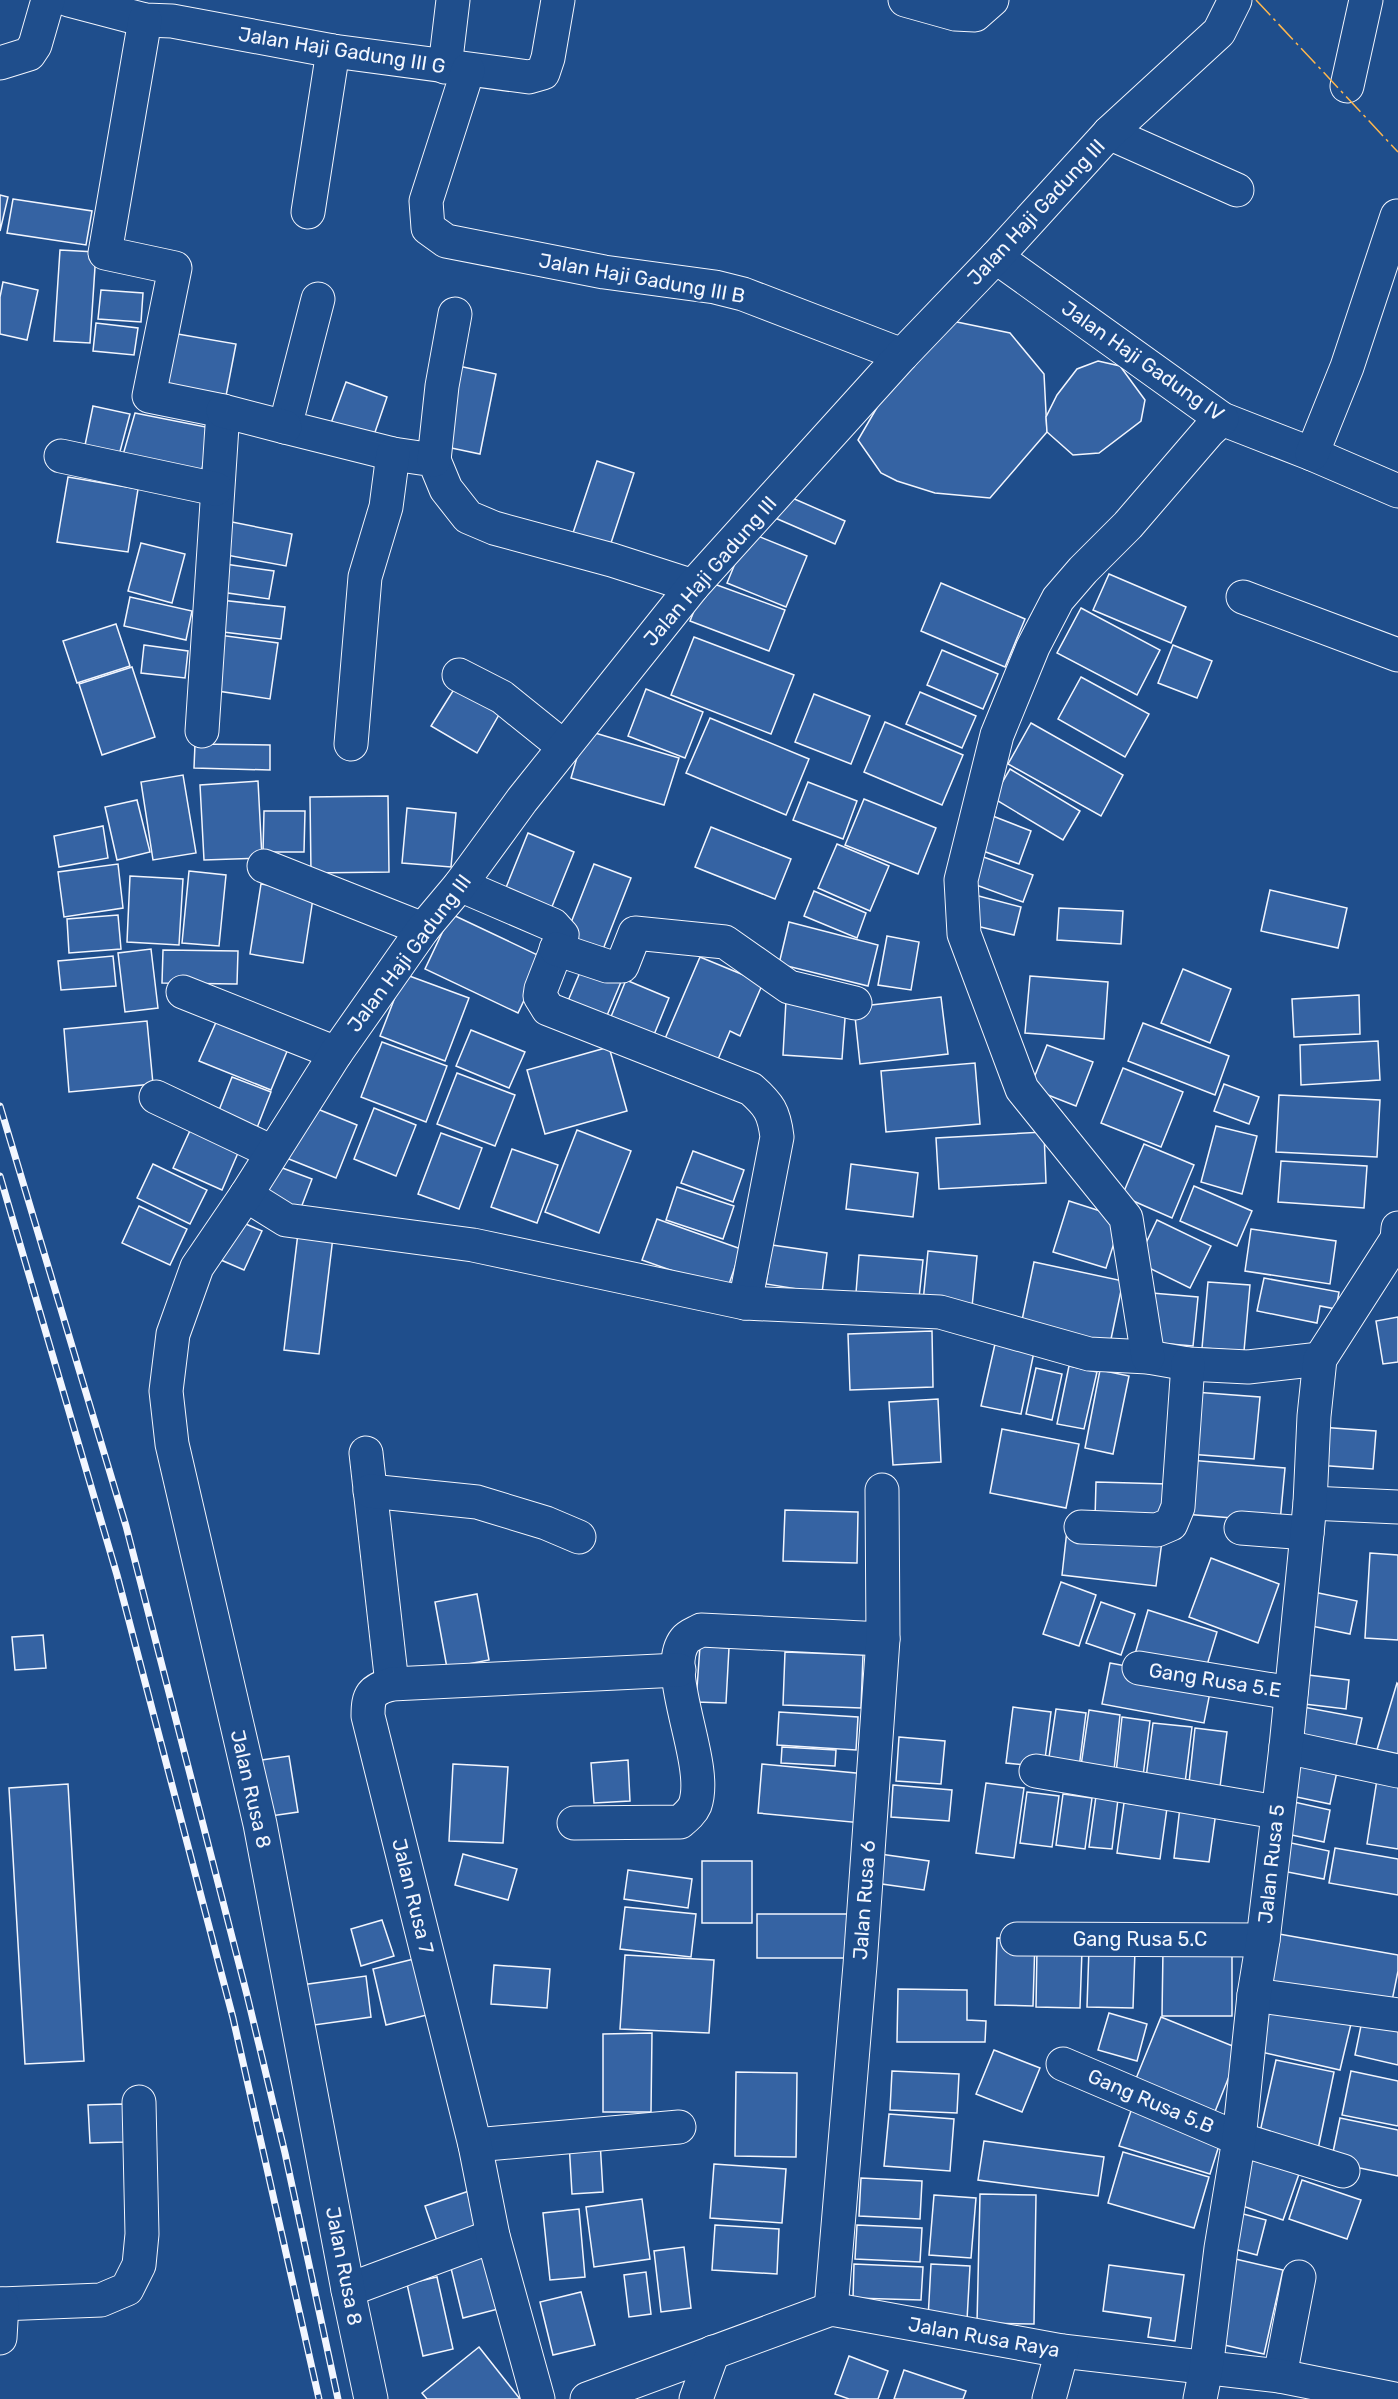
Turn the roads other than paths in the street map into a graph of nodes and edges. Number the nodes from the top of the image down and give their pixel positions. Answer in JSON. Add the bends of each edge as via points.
{"nodes":[{"id":1,"x":48,"y":0,"type":"edge"},
{"id":2,"x":69,"y":0,"type":"edge"},
{"id":3,"x":453,"y":0,"type":"edge"},
{"id":4,"x":558,"y":0,"type":"edge"},
{"id":5,"x":905,"y":0,"type":"edge"},
{"id":6,"x":992,"y":0,"type":"edge"},
{"id":7,"x":1235,"y":0,"type":"edge"},
{"id":8,"x":1366,"y":0,"type":"edge"},
{"id":9,"x":165,"y":14,"type":"edge"},
{"id":10,"x":333,"y":51,"type":"junction"},
{"id":11,"x":0,"y":63,"type":"edge"},
{"id":12,"x":456,"y":68,"type":"junction"},
{"id":13,"x":1347,"y":86,"type":"dead end"},
{"id":14,"x":1109,"y":133,"type":"junction"},
{"id":15,"x":1237,"y":189,"type":"dead end"},
{"id":16,"x":308,"y":212,"type":"dead end"},
{"id":17,"x":1397,"y":216,"type":"edge"},
{"id":18,"x":996,"y":257,"type":"junction"},
{"id":19,"x":318,"y":299,"type":"dead end"},
{"id":20,"x":455,"y":314,"type":"dead end"},
{"id":21,"x":902,"y":355,"type":"junction"},
{"id":22,"x":223,"y":411,"type":"junction"},
{"id":23,"x":1222,"y":419,"type":"junction"},
{"id":24,"x":293,"y":428,"type":"junction"},
{"id":25,"x":393,"y":454,"type":"junction"},
{"id":26,"x":1312,"y":454,"type":"junction"},
{"id":27,"x":61,"y":456,"type":"dead end"},
{"id":28,"x":434,"y":460,"type":"junction"},
{"id":29,"x":216,"y":489,"type":"junction"},
{"id":30,"x":1398,"y":491,"type":"edge"},
{"id":31,"x":693,"y":586,"type":"junction"},
{"id":32,"x":1243,"y":597,"type":"dead end"},
{"id":33,"x":1398,"y":655,"type":"edge"},
{"id":34,"x":459,"y":675,"type":"dead end"},
{"id":35,"x":202,"y":731,"type":"dead end"},
{"id":36,"x":351,"y":744,"type":"dead end"},
{"id":37,"x":564,"y":747,"type":"junction"},
{"id":38,"x":264,"y":866,"type":"dead end"},
{"id":39,"x":460,"y":885,"type":"junction"},
{"id":40,"x":423,"y":929,"type":"junction"},
{"id":41,"x":556,"y":949,"type":"junction"},
{"id":42,"x":183,"y":992,"type":"dead end"},
{"id":43,"x":855,"y":1004,"type":"dead end"},
{"id":44,"x":336,"y":1053,"type":"junction"},
{"id":45,"x":156,"y":1097,"type":"dead end"},
{"id":46,"x":272,"y":1152,"type":"junction"},
{"id":47,"x":246,"y":1196,"type":"junction"},
{"id":48,"x":1398,"y":1235,"type":"edge"},
{"id":49,"x":744,"y":1303,"type":"junction"},
{"id":50,"x":1148,"y":1357,"type":"junction"},
{"id":51,"x":1320,"y":1359,"type":"junction"},
{"id":52,"x":1188,"y":1364,"type":"junction"},
{"id":53,"x":366,"y":1454,"type":"dead end"},
{"id":54,"x":882,"y":1490,"type":"dead end"},
{"id":55,"x":370,"y":1491,"type":"junction"},
{"id":56,"x":1398,"y":1506,"type":"edge"},
{"id":57,"x":1308,"y":1518,"type":"junction"},
{"id":58,"x":1081,"y":1527,"type":"dead end"},
{"id":59,"x":1241,"y":1528,"type":"dead end"},
{"id":60,"x":579,"y":1537,"type":"dead end"},
{"id":61,"x":883,"y":1639,"type":"junction"},
{"id":62,"x":1139,"y":1668,"type":"dead end"},
{"id":63,"x":678,"y":1670,"type":"junction"},
{"id":64,"x":392,"y":1684,"type":"junction"},
{"id":65,"x":1291,"y":1693,"type":"junction"},
{"id":66,"x":1286,"y":1747,"type":"junction"},
{"id":67,"x":1036,"y":1771,"type":"dead end"},
{"id":68,"x":1398,"y":1771,"type":"edge"},
{"id":69,"x":1277,"y":1812,"type":"junction"},
{"id":70,"x":574,"y":1823,"type":"dead end"},
{"id":71,"x":1017,"y":1939,"type":"dead end"},
{"id":72,"x":1263,"y":1940,"type":"junction"},
{"id":73,"x":1254,"y":1995,"type":"junction"},
{"id":74,"x":1398,"y":2015,"type":"edge"},
{"id":75,"x":1063,"y":2064,"type":"dead end"},
{"id":76,"x":139,"y":2102,"type":"dead end"},
{"id":77,"x":679,"y":2127,"type":"dead end"},
{"id":78,"x":1239,"y":2139,"type":"junction"},
{"id":79,"x":475,"y":2145,"type":"junction"},
{"id":80,"x":1343,"y":2171,"type":"dead end"},
{"id":81,"x":493,"y":2236,"type":"junction"},
{"id":82,"x":1299,"y":2277,"type":"dead end"},
{"id":83,"x":348,"y":2290,"type":"junction"},
{"id":84,"x":1,"y":2304,"type":"edge"},
{"id":85,"x":831,"y":2309,"type":"junction"},
{"id":86,"x":0,"y":2338,"type":"edge"},
{"id":87,"x":1062,"y":2351,"type":"junction"},
{"id":88,"x":713,"y":2352,"type":"junction"},
{"id":89,"x":1280,"y":2376,"type":"junction"},
{"id":90,"x":1203,"y":2384,"type":"edge"},
{"id":91,"x":371,"y":2399,"type":"edge"},
{"id":92,"x":538,"y":2399,"type":"edge"},
{"id":93,"x":587,"y":2399,"type":"edge"},
{"id":94,"x":696,"y":2399,"type":"edge"},
{"id":95,"x":1049,"y":2399,"type":"edge"},
{"id":96,"x":1394,"y":2399,"type":"edge"}],
"edges":[{"from":1,"to":11,"type":"street","via":[[29,54]]},
{"from":2,"to":9,"type":"street","name":"Jalan Haji Gadung III G"},
{"from":3,"to":12,"type":"street"},
{"from":4,"to":12,"type":"street","name":"Jalan Haji Gadung III G","via":[[543,73],[529,77]]},
{"from":5,"to":6,"type":"street","via":[[955,14],[975,15]]},
{"from":7,"to":14,"type":"street","name":"Jalan Haji Gadung III","via":[[1219,32]]},
{"from":8,"to":13,"type":"street"},
{"from":9,"to":10,"type":"street","name":"Jalan Haji Gadung III G"},
{"from":9,"to":22,"type":"street","via":[[105,253],[175,268],[149,396]]},
{"from":10,"to":12,"type":"street","name":"Jalan Haji Gadung III G"},
{"from":10,"to":16,"type":"street"},
{"from":12,"to":21,"type":"street","name":"Jalan Haji Gadung III B","via":[[426,201],[428,228],[446,241],[604,272],[725,290]]},
{"from":14,"to":15,"type":"street"},
{"from":14,"to":18,"type":"street","name":"Jalan Haji Gadung III"},
{"from":17,"to":26,"type":"street","via":[[1347,367]]},
{"from":18,"to":21,"type":"street","name":"Jalan Haji Gadung III"},
{"from":18,"to":23,"type":"street","name":"Jalan Haji Gadung IV"},
{"from":19,"to":24,"type":"street"},
{"from":20,"to":28,"type":"street"},
{"from":21,"to":31,"type":"street","name":"Jalan Haji Gadung III"},
{"from":22,"to":24,"type":"street"},
{"from":22,"to":29,"type":"street"},
{"from":23,"to":26,"type":"street","name":"Jalan Haji Gadung IV"},
{"from":23,"to":50,"type":"street","via":[[1058,599],[1033,646],[998,735],[962,880],[964,934],[1022,1089],[1126,1218]]},
{"from":24,"to":25,"type":"street"},
{"from":25,"to":28,"type":"street"},
{"from":25,"to":36,"type":"street","via":[[386,507],[364,578]]},
{"from":26,"to":30,"type":"street","name":"Jalan Haji Gadung IV"},
{"from":27,"to":29,"type":"street"},
{"from":28,"to":31,"type":"street","via":[[446,489],[468,517]]},
{"from":29,"to":35,"type":"street"},
{"from":31,"to":37,"type":"street","name":"Jalan Haji Gadung III"},
{"from":32,"to":33,"type":"street"},
{"from":34,"to":37,"type":"street","via":[[502,697]]},
{"from":37,"to":39,"type":"street","name":"Jalan Haji Gadung III"},
{"from":38,"to":40,"type":"street"},
{"from":39,"to":40,"type":"street","name":"Jalan Haji Gadung III"},
{"from":39,"to":41,"type":"street","via":[[553,925],[562,934]]},
{"from":40,"to":44,"type":"street","name":"Jalan Haji Gadung III"},
{"from":41,"to":43,"type":"street","via":[[607,966],[622,966],[635,933],[725,942],[789,987]]},
{"from":41,"to":49,"type":"street","via":[[540,996],[548,1009],[751,1089],[775,1117],[777,1137]]},
{"from":42,"to":44,"type":"street"},
{"from":44,"to":46,"type":"street","name":"Jalan Haji Gadung III"},
{"from":45,"to":46,"type":"street"},
{"from":46,"to":47,"type":"street","name":"Jalan Haji Gadung III"},
{"from":47,"to":49,"type":"street","via":[[286,1220],[473,1245]]},
{"from":47,"to":83,"type":"street","name":"Jalan Rusa 8","via":[[197,1268],[173,1334],[166,1391],[172,1444],[260,1824]]},
{"from":48,"to":51,"type":"street"},
{"from":49,"to":50,"type":"street","via":[[940,1312],[1089,1354]]},
{"from":50,"to":52,"type":"street"},
{"from":51,"to":52,"type":"street","via":[[1248,1368]]},
{"from":51,"to":57,"type":"street","name":"Jalan Rusa 5"},
{"from":52,"to":58,"type":"street","via":[[1178,1507],[1171,1524],[1157,1530]]},
{"from":53,"to":55,"type":"street"},
{"from":54,"to":61,"type":"street","name":"Jalan Rusa 6"},
{"from":55,"to":60,"type":"street","via":[[477,1502]]},
{"from":55,"to":64,"type":"street"},
{"from":56,"to":57,"type":"street"},
{"from":57,"to":59,"type":"street"},
{"from":57,"to":65,"type":"street","name":"Jalan Rusa 5"},
{"from":61,"to":63,"type":"street","via":[[701,1630],[687,1638],[681,1648]]},
{"from":61,"to":85,"type":"street","name":"Jalan Rusa 6"},
{"from":62,"to":65,"type":"street","name":"Gang Rusa 5.E"},
{"from":63,"to":64,"type":"street"},
{"from":63,"to":70,"type":"street","via":[[699,1783],[689,1815],[680,1822]]},
{"from":64,"to":79,"type":"street","name":"Jalan Rusa 7","via":[[377,1688],[368,1701],[368,1716]]},
{"from":65,"to":66,"type":"street","name":"Jalan Rusa 5"},
{"from":66,"to":68,"type":"street"},
{"from":66,"to":69,"type":"street","name":"Jalan Rusa 5"},
{"from":67,"to":69,"type":"street"},
{"from":69,"to":72,"type":"street","name":"Jalan Rusa 5"},
{"from":71,"to":72,"type":"street","name":"Gang Rusa 5.C"},
{"from":72,"to":73,"type":"street","name":"Jalan Rusa 5"},
{"from":73,"to":74,"type":"street"},
{"from":73,"to":78,"type":"street","name":"Jalan Rusa 5"},
{"from":75,"to":78,"type":"street","name":"Gang Rusa 5.B"},
{"from":76,"to":84,"type":"street","via":[[142,2234],[139,2265],[127,2289],[101,2300]]},
{"from":77,"to":79,"type":"street"},
{"from":78,"to":80,"type":"street","name":"Gang Rusa 5.B"},
{"from":78,"to":90,"type":"street","name":"Jalan Rusa 5"},
{"from":79,"to":81,"type":"street","name":"Jalan Rusa 7"},
{"from":81,"to":83,"type":"street"},
{"from":81,"to":92,"type":"street","name":"Jalan Rusa 7"},
{"from":82,"to":89,"type":"street"},
{"from":83,"to":91,"type":"street","name":"Jalan Rusa 8"},
{"from":84,"to":86,"type":"street"},
{"from":85,"to":87,"type":"street","name":"Jalan Rusa Raya"},
{"from":85,"to":88,"type":"street"},
{"from":87,"to":90,"type":"street","name":"Jalan Rusa Raya"},
{"from":87,"to":95,"type":"street"},
{"from":88,"to":93,"type":"street"},
{"from":88,"to":94,"type":"street"},
{"from":89,"to":90,"type":"street","name":"Jalan Rusa Raya"},
{"from":89,"to":96,"type":"street","name":"Jalan Rusa Raya"}]}
